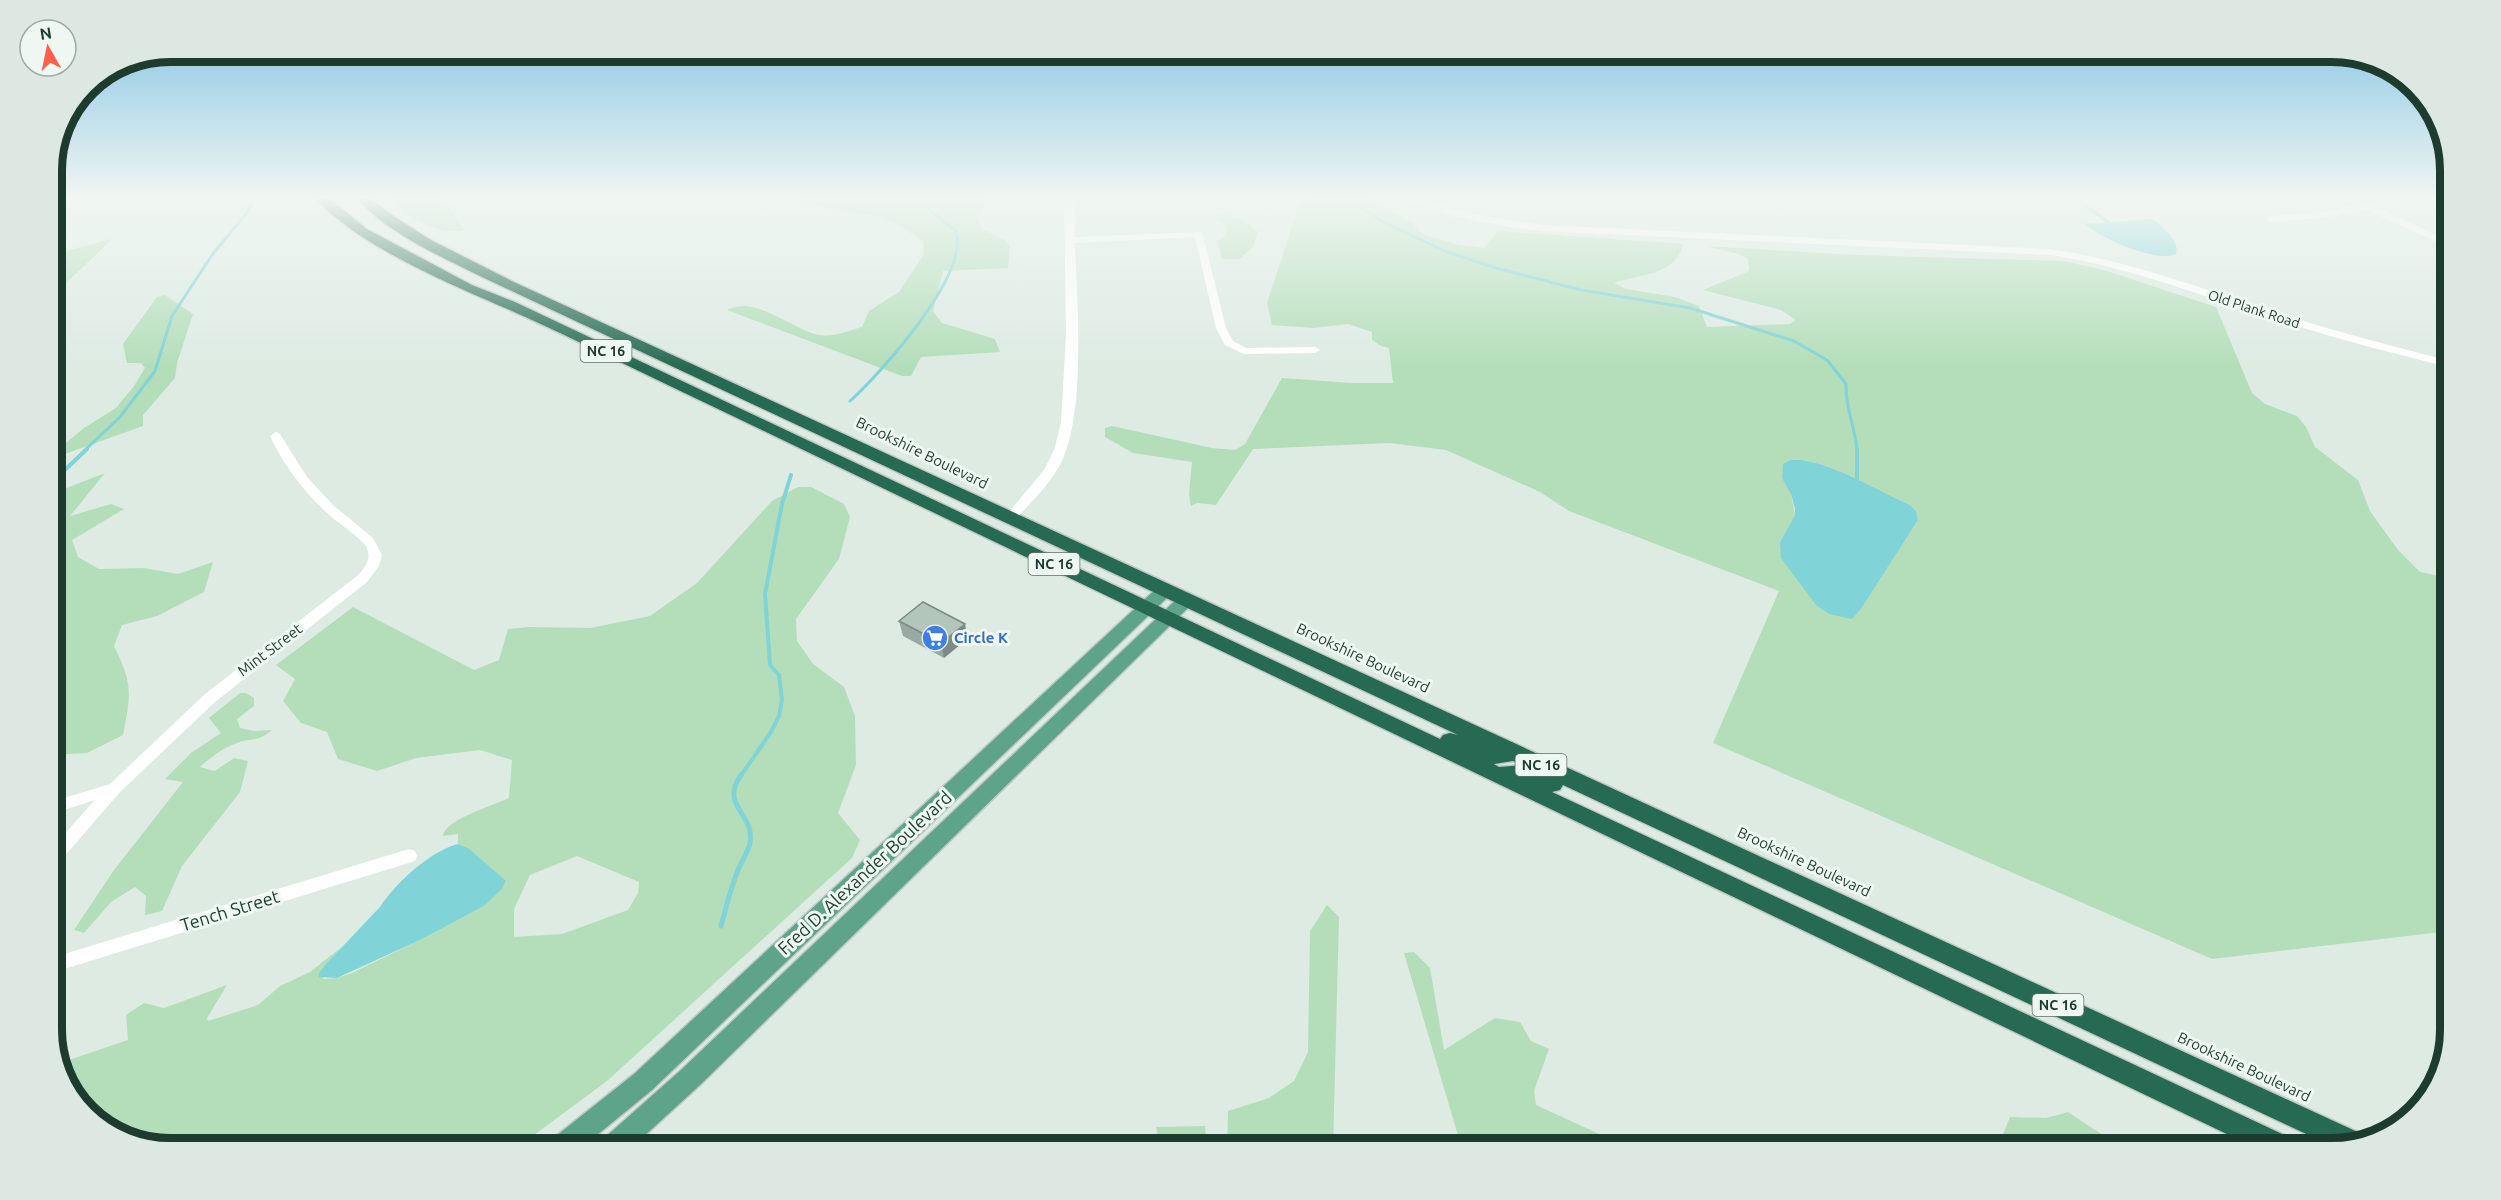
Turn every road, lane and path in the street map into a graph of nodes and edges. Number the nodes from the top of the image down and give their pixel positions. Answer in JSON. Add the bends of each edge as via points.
{"nodes":[{"id":1,"x":403,"y":254,"type":"edge"},
{"id":2,"x":448,"y":254,"type":"edge"},
{"id":3,"x":1070,"y":254,"type":"edge"},
{"id":4,"x":1204,"y":254,"type":"edge"},
{"id":5,"x":2064,"y":254,"type":"edge"},
{"id":6,"x":1316,"y":350,"type":"dead end"},
{"id":7,"x":2439,"y":361,"type":"edge"},
{"id":8,"x":276,"y":436,"type":"dead end"},
{"id":9,"x":840,"y":462,"type":"junction"},
{"id":10,"x":1009,"y":519,"type":"junction"},
{"id":11,"x":1000,"y":539,"type":"junction"},
{"id":12,"x":1109,"y":565,"type":"junction"},
{"id":13,"x":1164,"y":591,"type":"junction"},
{"id":14,"x":1185,"y":600,"type":"junction"},
{"id":15,"x":1146,"y":608,"type":"junction"},
{"id":16,"x":1167,"y":618,"type":"junction"},
{"id":17,"x":1336,"y":698,"type":"junction"},
{"id":18,"x":1514,"y":753,"type":"junction"},
{"id":19,"x":1498,"y":775,"type":"junction"},
{"id":20,"x":115,"y":788,"type":"junction"},
{"id":21,"x":62,"y":805,"type":"edge"},
{"id":22,"x":62,"y":848,"type":"edge"},
{"id":23,"x":409,"y":856,"type":"dead end"},
{"id":24,"x":1764,"y":867,"type":"junction"},
{"id":25,"x":62,"y":963,"type":"edge"},
{"id":26,"x":574,"y":1138,"type":"edge"},
{"id":27,"x":623,"y":1138,"type":"edge"},
{"id":28,"x":2263,"y":1138,"type":"edge"},
{"id":29,"x":2342,"y":1138,"type":"edge"}],
"edges":[{"from":1,"to":9,"type":"highway","number":"NC 16","via":[[446,278]]},
{"from":2,"to":10,"type":"highway","name":"Brookshire Boulevard","number":"NC 16","via":[[498,281]]},
{"from":3,"to":10,"type":"street","via":[[1067,422],[1052,467]]},
{"from":4,"to":6,"type":"street","via":[[1221,328],[1229,344],[1244,351]]},
{"from":5,"to":7,"type":"street","name":"Old Plank Road","via":[[2115,264],[2301,324]]},
{"from":8,"to":20,"type":"street","name":"Mint Street","via":[[303,480],[369,542],[375,551],[375,563],[353,587],[227,682]]},
{"from":9,"to":10,"type":"highway","via":[[936,493],[991,518]]},
{"from":9,"to":11,"type":"highway","number":"NC 16"},
{"from":10,"to":12,"type":"highway","name":"Brookshire Boulevard","number":"NC 16"},
{"from":11,"to":12,"type":"highway","via":[[1019,533],[1075,559]]},
{"from":11,"to":15,"type":"highway","number":"NC 16"},
{"from":12,"to":13,"type":"highway","name":"Brookshire Boulevard","number":"NC 16"},
{"from":13,"to":14,"type":"highway","name":"Brookshire Boulevard","number":"NC 16"},
{"from":13,"to":15,"type":"main road","name":"Fred D. Alexander Boulevard"},
{"from":14,"to":16,"type":"main road","name":"Fred D. Alexander Boulevard"},
{"from":14,"to":18,"type":"highway","name":"Brookshire Boulevard","number":"NC 16"},
{"from":15,"to":16,"type":"highway","number":"NC 16"},
{"from":15,"to":26,"type":"main road","name":"Fred D. Alexander Boulevard","via":[[643,1082]]},
{"from":16,"to":17,"type":"highway","number":"NC 16"},
{"from":16,"to":27,"type":"main road","name":"Fred D. Alexander Boulevard","via":[[707,1062]]},
{"from":17,"to":18,"type":"highway","via":[[1389,714],[1493,757]]},
{"from":17,"to":19,"type":"highway","number":"NC 16"},
{"from":18,"to":24,"type":"highway","name":"Brookshire Boulevard","number":"NC 16"},
{"from":19,"to":24,"type":"highway","via":[[1518,771],[1535,776],[1654,828]]},
{"from":19,"to":28,"type":"highway","number":"NC 16"},
{"from":20,"to":21,"type":"street"},
{"from":20,"to":22,"type":"street","name":"Mint Street"},
{"from":23,"to":25,"type":"street","name":"Tench Street"},
{"from":24,"to":29,"type":"highway","name":"Brookshire Boulevard","number":"NC 16"}]}
